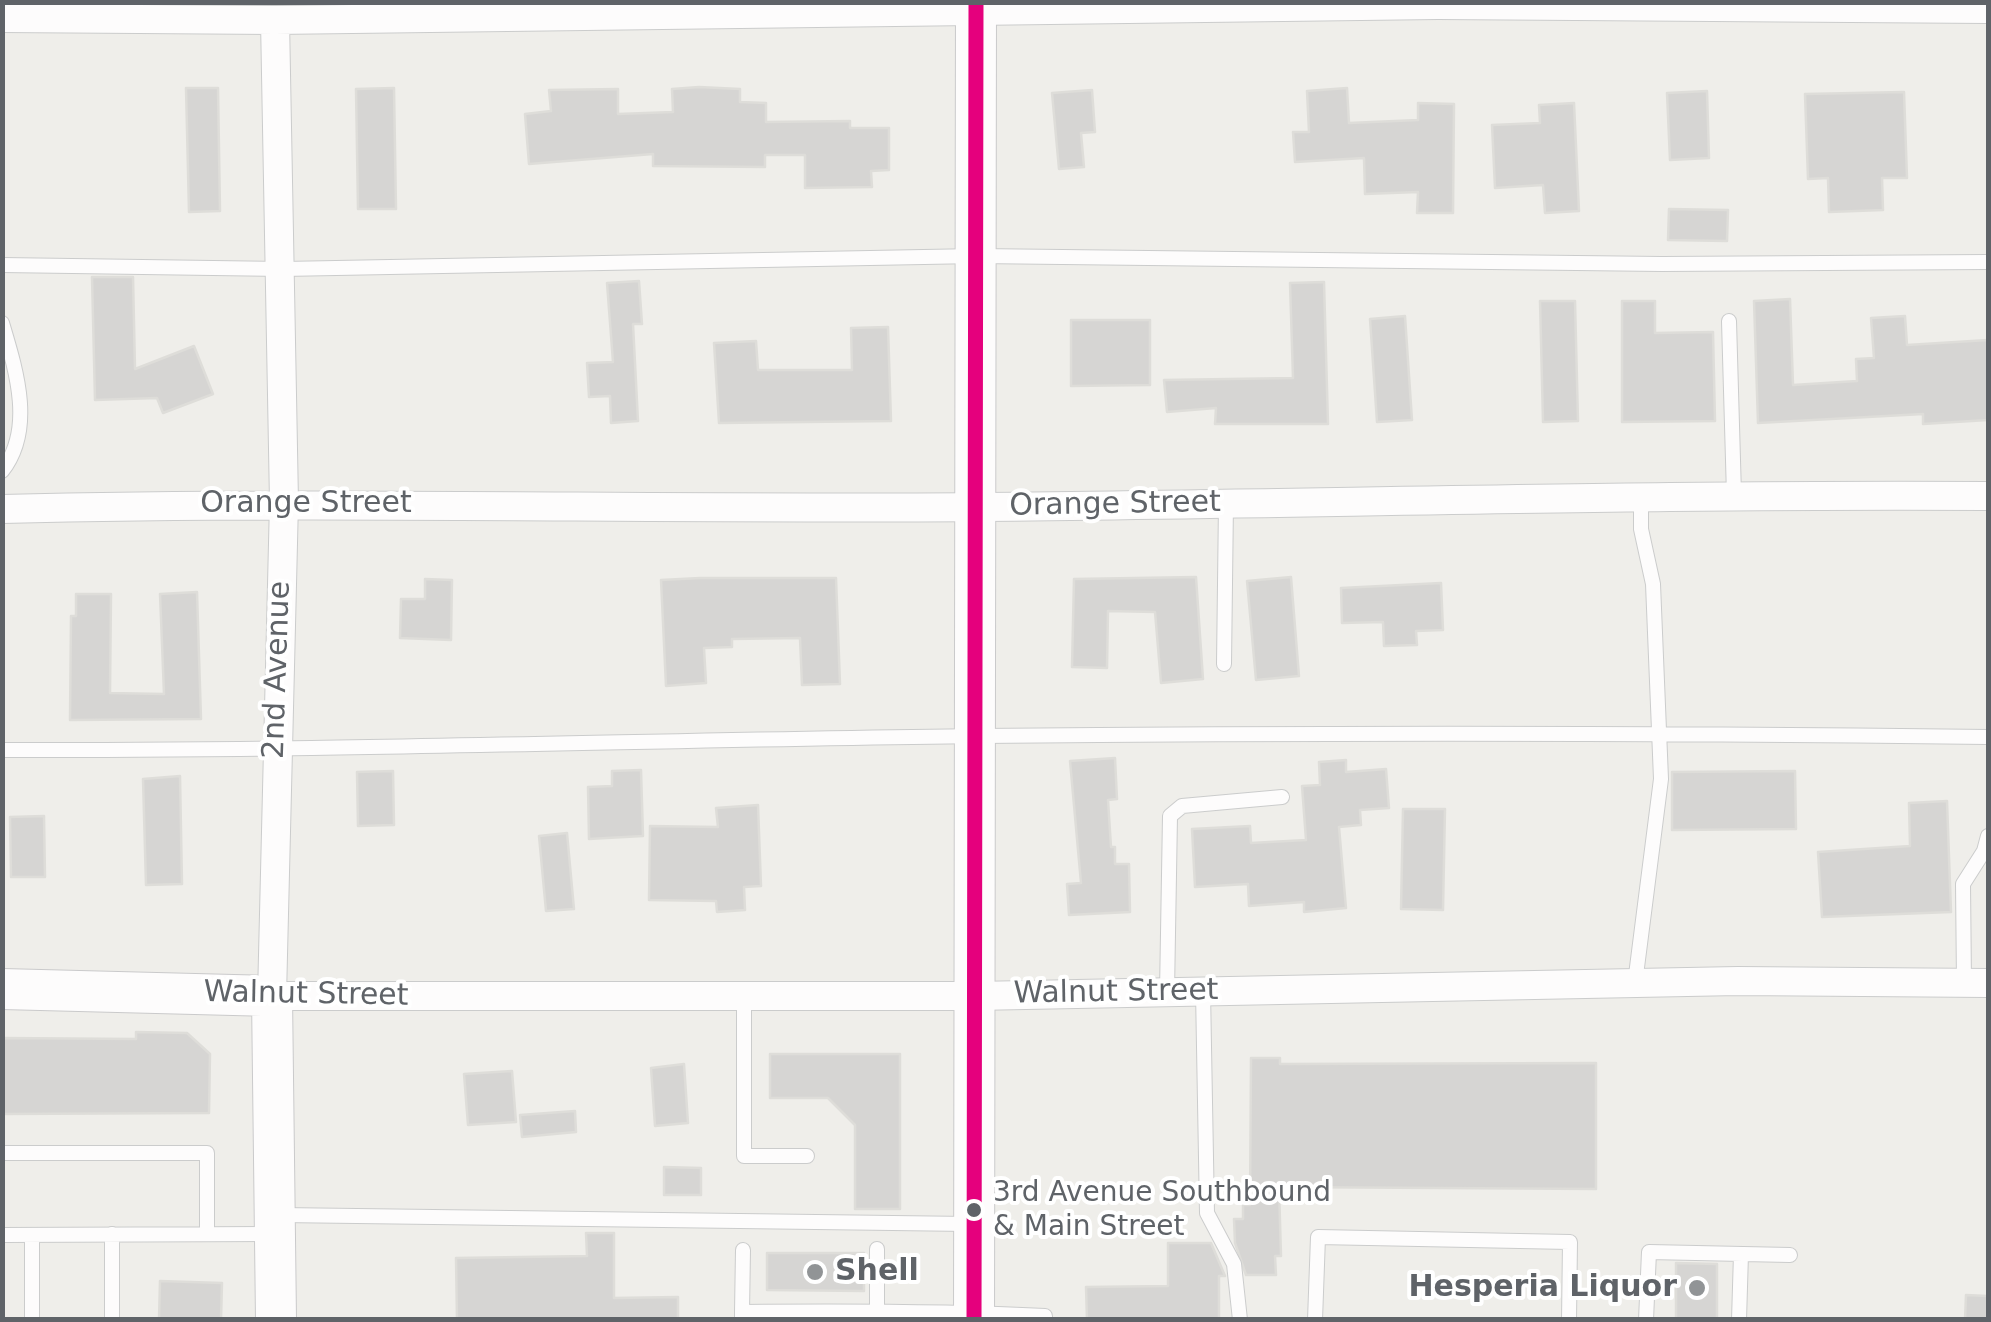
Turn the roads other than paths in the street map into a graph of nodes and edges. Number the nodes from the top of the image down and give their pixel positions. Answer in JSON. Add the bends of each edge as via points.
{"nodes":[{"id":1,"x":1438,"y":4,"type":"edge"},
{"id":2,"x":976,"y":6,"type":"edge"},
{"id":3,"x":1988,"y":8,"type":"edge"},
{"id":4,"x":2,"y":18,"type":"edge"},
{"id":5,"x":275,"y":20,"type":"junction"},
{"id":6,"x":977,"y":256,"type":"junction"},
{"id":7,"x":1988,"y":262,"type":"edge"},
{"id":8,"x":2,"y":265,"type":"edge"},
{"id":9,"x":283,"y":270,"type":"junction"},
{"id":10,"x":1729,"y":321,"type":"dead end"},
{"id":11,"x":2,"y":323,"type":"edge"},
{"id":12,"x":2,"y":471,"type":"edge"},
{"id":13,"x":1734,"y":495,"type":"junction"},
{"id":14,"x":1640,"y":496,"type":"junction"},
{"id":15,"x":1988,"y":496,"type":"edge"},
{"id":16,"x":284,"y":502,"type":"junction"},
{"id":17,"x":1226,"y":503,"type":"junction"},
{"id":18,"x":977,"y":507,"type":"junction"},
{"id":19,"x":2,"y":509,"type":"edge"},
{"id":20,"x":1224,"y":664,"type":"dead end"},
{"id":21,"x":1658,"y":734,"type":"junction"},
{"id":22,"x":976,"y":736,"type":"junction"},
{"id":23,"x":1988,"y":736,"type":"edge"},
{"id":24,"x":2,"y":750,"type":"edge"},
{"id":25,"x":274,"y":751,"type":"junction"},
{"id":26,"x":1282,"y":798,"type":"dead end"},
{"id":27,"x":1988,"y":836,"type":"edge"},
{"id":28,"x":1635,"y":983,"type":"junction"},
{"id":29,"x":1976,"y":983,"type":"edge"},
{"id":30,"x":2,"y":989,"type":"edge"},
{"id":31,"x":1203,"y":991,"type":"junction"},
{"id":32,"x":1167,"y":992,"type":"junction"},
{"id":33,"x":272,"y":996,"type":"junction"},
{"id":34,"x":744,"y":996,"type":"junction"},
{"id":35,"x":975,"y":996,"type":"junction"},
{"id":36,"x":2,"y":1153,"type":"edge"},
{"id":37,"x":807,"y":1156,"type":"dead end"},
{"id":38,"x":273,"y":1224,"type":"junction"},
{"id":39,"x":974,"y":1224,"type":"junction"},
{"id":40,"x":112,"y":1234,"type":"junction"},
{"id":41,"x":207,"y":1234,"type":"junction"},
{"id":42,"x":32,"y":1235,"type":"junction"},
{"id":43,"x":2,"y":1236,"type":"edge"},
{"id":44,"x":877,"y":1249,"type":"dead end"},
{"id":45,"x":743,"y":1250,"type":"dead end"},
{"id":46,"x":1741,"y":1254,"type":"junction"},
{"id":47,"x":1790,"y":1255,"type":"dead end"},
{"id":48,"x":826,"y":1315,"type":"edge"},
{"id":49,"x":742,"y":1316,"type":"edge"},
{"id":50,"x":877,"y":1316,"type":"edge"},
{"id":51,"x":974,"y":1316,"type":"edge"},
{"id":52,"x":32,"y":1320,"type":"edge"},
{"id":53,"x":112,"y":1320,"type":"edge"},
{"id":54,"x":276,"y":1320,"type":"edge"},
{"id":55,"x":1045,"y":1320,"type":"edge"},
{"id":56,"x":1240,"y":1320,"type":"edge"},
{"id":57,"x":1315,"y":1320,"type":"edge"},
{"id":58,"x":1569,"y":1320,"type":"edge"},
{"id":59,"x":1646,"y":1320,"type":"edge"},
{"id":60,"x":1740,"y":1320,"type":"edge"}],
"edges":[{"from":1,"to":2,"type":"street"},
{"from":1,"to":3,"type":"street"},
{"from":2,"to":5,"type":"street"},
{"from":2,"to":6,"type":"street"},
{"from":4,"to":5,"type":"street"},
{"from":5,"to":9,"type":"street","name":"2nd Avenue"},
{"from":6,"to":7,"type":"lane"},
{"from":6,"to":9,"type":"lane"},
{"from":6,"to":18,"type":"street"},
{"from":8,"to":9,"type":"lane"},
{"from":9,"to":16,"type":"street","name":"2nd Avenue"},
{"from":10,"to":13,"type":"lane"},
{"from":11,"to":12,"type":"lane","via":[[20,395],[17,452]]},
{"from":13,"to":14,"type":"street","name":"Orange Street"},
{"from":13,"to":15,"type":"street","name":"Orange Street"},
{"from":14,"to":17,"type":"street","name":"Orange Street"},
{"from":14,"to":21,"type":"lane","via":[[1653,584]]},
{"from":16,"to":18,"type":"street","name":"Orange Street"},
{"from":16,"to":19,"type":"street","name":"Orange Street"},
{"from":16,"to":25,"type":"street","name":"2nd Avenue"},
{"from":17,"to":18,"type":"street","name":"Orange Street"},
{"from":17,"to":20,"type":"lane"},
{"from":18,"to":22,"type":"street"},
{"from":21,"to":22,"type":"lane"},
{"from":21,"to":23,"type":"lane"},
{"from":21,"to":28,"type":"lane","via":[[1661,779]]},
{"from":22,"to":25,"type":"lane"},
{"from":22,"to":35,"type":"street"},
{"from":24,"to":25,"type":"lane"},
{"from":25,"to":33,"type":"street","name":"2nd Avenue"},
{"from":26,"to":32,"type":"lane","via":[[1182,806],[1170,816]]},
{"from":27,"to":29,"type":"lane","via":[[1963,884]]},
{"from":28,"to":29,"type":"street","name":"Walnut Street"},
{"from":28,"to":31,"type":"street","name":"Walnut Street"},
{"from":30,"to":33,"type":"street","name":"Walnut Street"},
{"from":31,"to":32,"type":"street","name":"Walnut Street"},
{"from":31,"to":56,"type":"lane","via":[[1206,1213],[1234,1264]]},
{"from":32,"to":35,"type":"street","name":"Walnut Street"},
{"from":33,"to":34,"type":"street","name":"Walnut Street"},
{"from":33,"to":38,"type":"street","name":"2nd Avenue"},
{"from":34,"to":35,"type":"street","name":"Walnut Street"},
{"from":34,"to":37,"type":"lane","via":[[744,1156]]},
{"from":35,"to":39,"type":"street"},
{"from":36,"to":41,"type":"lane","via":[[207,1153]]},
{"from":38,"to":39,"type":"lane"},
{"from":38,"to":41,"type":"lane"},
{"from":38,"to":54,"type":"street","name":"2nd Avenue"},
{"from":39,"to":51,"type":"street"},
{"from":40,"to":41,"type":"lane"},
{"from":40,"to":42,"type":"lane"},
{"from":40,"to":53,"type":"lane"},
{"from":42,"to":43,"type":"lane"},
{"from":42,"to":52,"type":"lane"},
{"from":44,"to":50,"type":"lane"},
{"from":45,"to":49,"type":"lane"},
{"from":46,"to":47,"type":"lane"},
{"from":46,"to":59,"type":"lane","via":[[1649,1252]]},
{"from":46,"to":60,"type":"lane"},
{"from":48,"to":49,"type":"lane"},
{"from":48,"to":50,"type":"lane"},
{"from":50,"to":51,"type":"lane"},
{"from":51,"to":55,"type":"lane"},
{"from":57,"to":58,"type":"lane","via":[[1318,1236],[1570,1242]]}]}
